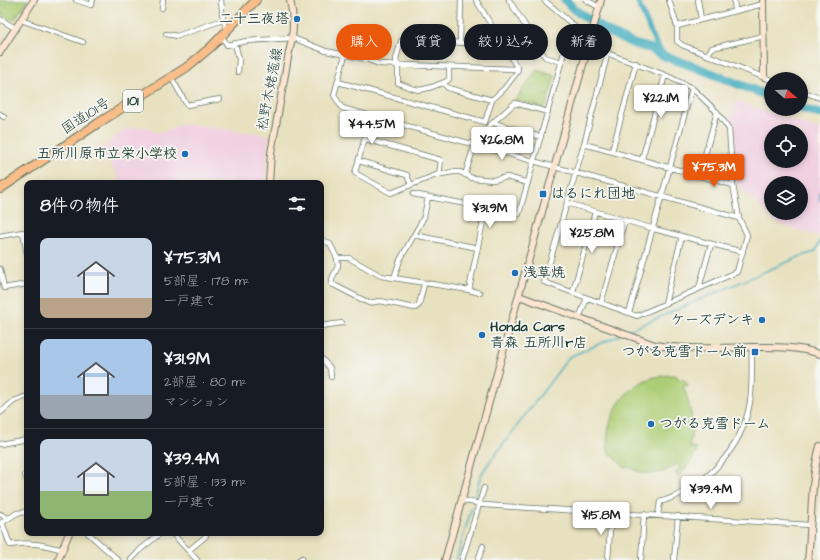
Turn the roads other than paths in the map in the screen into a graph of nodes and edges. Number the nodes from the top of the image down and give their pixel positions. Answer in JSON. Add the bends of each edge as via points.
{"nodes":[{"id":1,"x":34,"y":0,"type":"edge"},
{"id":2,"x":76,"y":0,"type":"edge"},
{"id":3,"x":93,"y":0,"type":"edge"},
{"id":4,"x":164,"y":0,"type":"edge"},
{"id":5,"x":221,"y":0,"type":"edge"},
{"id":6,"x":256,"y":0,"type":"edge"},
{"id":7,"x":290,"y":0,"type":"edge"},
{"id":8,"x":461,"y":0,"type":"edge"},
{"id":9,"x":476,"y":0,"type":"edge"},
{"id":10,"x":509,"y":0,"type":"edge"},
{"id":11,"x":544,"y":0,"type":"edge"},
{"id":12,"x":586,"y":0,"type":"edge"},
{"id":13,"x":601,"y":0,"type":"edge"},
{"id":14,"x":669,"y":0,"type":"edge"},
{"id":15,"x":698,"y":0,"type":"edge"},
{"id":16,"x":734,"y":0,"type":"edge"},
{"id":17,"x":763,"y":2,"type":"edge"},
{"id":18,"x":162,"y":8,"type":"dead end"},
{"id":19,"x":598,"y":10,"type":"junction"},
{"id":20,"x":735,"y":10,"type":"junction"},
{"id":21,"x":701,"y":19,"type":"junction"},
{"id":22,"x":0,"y":20,"type":"edge"},
{"id":23,"x":20,"y":20,"type":"junction"},
{"id":24,"x":223,"y":20,"type":"junction"},
{"id":25,"x":491,"y":24,"type":"edge"},
{"id":26,"x":572,"y":24,"type":"edge"},
{"id":27,"x":594,"y":24,"type":"edge"},
{"id":28,"x":677,"y":26,"type":"junction"},
{"id":29,"x":15,"y":28,"type":"junction"},
{"id":30,"x":225,"y":33,"type":"junction"},
{"id":31,"x":166,"y":34,"type":"dead end"},
{"id":32,"x":764,"y":36,"type":"junction"},
{"id":33,"x":293,"y":38,"type":"junction"},
{"id":34,"x":82,"y":42,"type":"dead end"},
{"id":35,"x":460,"y":43,"type":"junction"},
{"id":36,"x":464,"y":43,"type":"edge"},
{"id":37,"x":235,"y":44,"type":"junction"},
{"id":38,"x":0,"y":52,"type":"edge"},
{"id":39,"x":336,"y":53,"type":"edge"},
{"id":40,"x":612,"y":54,"type":"edge"},
{"id":41,"x":707,"y":55,"type":"junction"},
{"id":42,"x":344,"y":60,"type":"edge"},
{"id":43,"x":369,"y":60,"type":"edge"},
{"id":44,"x":513,"y":60,"type":"edge"},
{"id":45,"x":584,"y":60,"type":"edge"},
{"id":46,"x":606,"y":60,"type":"edge"},
{"id":47,"x":561,"y":62,"type":"joint"},
{"id":48,"x":636,"y":63,"type":"junction"},
{"id":49,"x":398,"y":65,"type":"junction"},
{"id":50,"x":449,"y":67,"type":"junction"},
{"id":51,"x":518,"y":69,"type":"junction"},
{"id":52,"x":238,"y":72,"type":"dead end"},
{"id":53,"x":764,"y":72,"type":"edge"},
{"id":54,"x":665,"y":75,"type":"junction"},
{"id":55,"x":171,"y":77,"type":"junction"},
{"id":56,"x":764,"y":77,"type":"edge"},
{"id":57,"x":338,"y":82,"type":"junction"},
{"id":58,"x":443,"y":83,"type":"junction"},
{"id":59,"x":692,"y":88,"type":"junction"},
{"id":60,"x":808,"y":94,"type":"edge"},
{"id":61,"x":820,"y":98,"type":"edge"},
{"id":62,"x":220,"y":99,"type":"dead end"},
{"id":63,"x":492,"y":100,"type":"junction"},
{"id":64,"x":548,"y":112,"type":"junction"},
{"id":65,"x":717,"y":112,"type":"junction"},
{"id":66,"x":371,"y":116,"type":"junction"},
{"id":67,"x":494,"y":123,"type":"junction"},
{"id":68,"x":541,"y":136,"type":"junction"},
{"id":69,"x":365,"y":138,"type":"junction"},
{"id":70,"x":475,"y":144,"type":"junction"},
{"id":71,"x":584,"y":144,"type":"junction"},
{"id":72,"x":612,"y":151,"type":"junction"},
{"id":73,"x":642,"y":159,"type":"junction"},
{"id":74,"x":359,"y":161,"type":"junction"},
{"id":75,"x":534,"y":161,"type":"junction"},
{"id":76,"x":555,"y":167,"type":"junction"},
{"id":77,"x":670,"y":167,"type":"junction"},
{"id":78,"x":576,"y":173,"type":"junction"},
{"id":79,"x":439,"y":174,"type":"junction"},
{"id":80,"x":465,"y":175,"type":"junction"},
{"id":81,"x":700,"y":176,"type":"junction"},
{"id":82,"x":269,"y":180,"type":"edge"},
{"id":83,"x":528,"y":183,"type":"junction"},
{"id":84,"x":411,"y":185,"type":"junction"},
{"id":85,"x":733,"y":185,"type":"junction"},
{"id":86,"x":0,"y":189,"type":"edge"},
{"id":87,"x":413,"y":194,"type":"dead end"},
{"id":88,"x":428,"y":197,"type":"junction"},
{"id":89,"x":663,"y":197,"type":"junction"},
{"id":90,"x":567,"y":204,"type":"junction"},
{"id":91,"x":486,"y":207,"type":"junction"},
{"id":92,"x":595,"y":212,"type":"junction"},
{"id":93,"x":739,"y":218,"type":"junction"},
{"id":94,"x":624,"y":220,"type":"junction"},
{"id":95,"x":654,"y":229,"type":"junction"},
{"id":96,"x":414,"y":235,"type":"junction"},
{"id":97,"x":0,"y":236,"type":"edge"},
{"id":98,"x":682,"y":236,"type":"junction"},
{"id":99,"x":24,"y":238,"type":"edge"},
{"id":100,"x":324,"y":241,"type":"edge"},
{"id":101,"x":711,"y":244,"type":"junction"},
{"id":102,"x":478,"y":248,"type":"junction"},
{"id":103,"x":743,"y":252,"type":"junction"},
{"id":104,"x":337,"y":258,"type":"junction"},
{"id":105,"x":0,"y":269,"type":"edge"},
{"id":106,"x":394,"y":278,"type":"junction"},
{"id":107,"x":424,"y":284,"type":"junction"},
{"id":108,"x":24,"y":285,"type":"edge"},
{"id":109,"x":699,"y":288,"type":"junction"},
{"id":110,"x":469,"y":290,"type":"junction"},
{"id":111,"x":573,"y":292,"type":"junction"},
{"id":112,"x":480,"y":293,"type":"dead end"},
{"id":113,"x":519,"y":296,"type":"junction"},
{"id":114,"x":587,"y":298,"type":"junction"},
{"id":115,"x":601,"y":303,"type":"junction"},
{"id":116,"x":665,"y":303,"type":"junction"},
{"id":117,"x":630,"y":313,"type":"junction"},
{"id":118,"x":579,"y":318,"type":"junction"},
{"id":119,"x":342,"y":322,"type":"dead end"},
{"id":120,"x":324,"y":325,"type":"edge"},
{"id":121,"x":752,"y":347,"type":"junction"},
{"id":122,"x":820,"y":354,"type":"edge"},
{"id":123,"x":324,"y":361,"type":"edge"},
{"id":124,"x":331,"y":377,"type":"dead end"},
{"id":125,"x":24,"y":397,"type":"edge"},
{"id":126,"x":0,"y":413,"type":"edge"},
{"id":127,"x":24,"y":440,"type":"edge"},
{"id":128,"x":0,"y":444,"type":"edge"},
{"id":129,"x":820,"y":446,"type":"edge"},
{"id":130,"x":484,"y":488,"type":"dead end"},
{"id":131,"x":462,"y":500,"type":"junction"},
{"id":132,"x":479,"y":504,"type":"junction"},
{"id":133,"x":24,"y":512,"type":"edge"},
{"id":134,"x":611,"y":513,"type":"junction"},
{"id":135,"x":0,"y":514,"type":"edge"},
{"id":136,"x":644,"y":514,"type":"junction"},
{"id":137,"x":658,"y":515,"type":"junction"},
{"id":138,"x":678,"y":516,"type":"junction"},
{"id":139,"x":8,"y":518,"type":"junction"},
{"id":140,"x":1,"y":523,"type":"edge"},
{"id":141,"x":810,"y":525,"type":"junction"},
{"id":142,"x":68,"y":536,"type":"edge"},
{"id":143,"x":91,"y":536,"type":"edge"},
{"id":144,"x":158,"y":536,"type":"edge"},
{"id":145,"x":175,"y":536,"type":"edge"},
{"id":146,"x":206,"y":536,"type":"edge"},
{"id":147,"x":483,"y":546,"type":"dead end"},
{"id":148,"x":62,"y":550,"type":"junction"},
{"id":149,"x":188,"y":550,"type":"junction"},
{"id":150,"x":58,"y":560,"type":"edge"},
{"id":151,"x":118,"y":560,"type":"edge"},
{"id":152,"x":131,"y":560,"type":"edge"},
{"id":153,"x":197,"y":560,"type":"edge"},
{"id":154,"x":445,"y":560,"type":"edge"},
{"id":155,"x":462,"y":560,"type":"edge"},
{"id":156,"x":478,"y":560,"type":"edge"},
{"id":157,"x":608,"y":560,"type":"edge"},
{"id":158,"x":641,"y":560,"type":"edge"},
{"id":159,"x":674,"y":560,"type":"edge"},
{"id":160,"x":808,"y":560,"type":"edge"}],
"edges":[{"from":1,"to":23,"type":"street"},
{"from":2,"to":3,"type":"street","via":[[92,5]]},
{"from":4,"to":18,"type":"street"},
{"from":5,"to":24,"type":"street"},
{"from":6,"to":30,"type":"highway","name":"国道101号","number":"101"},
{"from":7,"to":33,"type":"street","name":"松野木姥萢線"},
{"from":8,"to":35,"type":"street"},
{"from":9,"to":25,"type":"street"},
{"from":10,"to":47,"type":"street","via":[[545,57]]},
{"from":11,"to":26,"type":"street"},
{"from":12,"to":19,"type":"street"},
{"from":13,"to":19,"type":"street"},
{"from":14,"to":28,"type":"street"},
{"from":15,"to":21,"type":"street"},
{"from":16,"to":20,"type":"street"},
{"from":17,"to":20,"type":"street"},
{"from":17,"to":32,"type":"street"},
{"from":19,"to":27,"type":"street"},
{"from":20,"to":21,"type":"street"},
{"from":21,"to":28,"type":"street"},
{"from":22,"to":29,"type":"street"},
{"from":23,"to":29,"type":"street"},
{"from":23,"to":34,"type":"street"},
{"from":24,"to":30,"type":"street"},
{"from":24,"to":31,"type":"street","via":[[177,36]]},
{"from":28,"to":41,"type":"street","via":[[677,41]]},
{"from":29,"to":38,"type":"street"},
{"from":30,"to":37,"type":"street","via":[[227,46]]},
{"from":30,"to":55,"type":"highway","name":"国道101号","number":"101","via":[[187,67]]},
{"from":32,"to":41,"type":"street","via":[[712,48]]},
{"from":32,"to":53,"type":"street"},
{"from":33,"to":37,"type":"street"},
{"from":33,"to":39,"type":"street"},
{"from":33,"to":82,"type":"street","name":"松野木姥萢線","via":[[288,52],[271,153]]},
{"from":35,"to":36,"type":"street"},
{"from":35,"to":49,"type":"street","via":[[401,41],[396,59]]},
{"from":37,"to":52,"type":"street","via":[[239,59]]},
{"from":40,"to":48,"type":"street"},
{"from":41,"to":56,"type":"street"},
{"from":42,"to":57,"type":"street"},
{"from":43,"to":49,"type":"street","via":[[379,64]]},
{"from":44,"to":51,"type":"street"},
{"from":45,"to":76,"type":"street"},
{"from":46,"to":71,"type":"street"},
{"from":47,"to":64,"type":"street"},
{"from":48,"to":54,"type":"street"},
{"from":48,"to":72,"type":"street"},
{"from":49,"to":50,"type":"street"},
{"from":49,"to":58,"type":"street","via":[[398,83],[420,90]]},
{"from":50,"to":51,"type":"street"},
{"from":50,"to":58,"type":"street","via":[[449,79]]},
{"from":51,"to":63,"type":"street","via":[[504,89]]},
{"from":54,"to":59,"type":"street"},
{"from":54,"to":73,"type":"street"},
{"from":55,"to":62,"type":"street","via":[[187,105]]},
{"from":55,"to":86,"type":"highway","name":"国道101号","number":"101"},
{"from":57,"to":63,"type":"street","via":[[485,122]]},
{"from":57,"to":66,"type":"street","via":[[334,94],[341,107]]},
{"from":58,"to":63,"type":"street","via":[[448,88]]},
{"from":59,"to":65,"type":"street"},
{"from":59,"to":77,"type":"street"},
{"from":60,"to":61,"type":"street"},
{"from":64,"to":67,"type":"street","via":[[515,103]]},
{"from":64,"to":68,"type":"street"},
{"from":65,"to":81,"type":"street"},
{"from":65,"to":85,"type":"street","via":[[729,129]]},
{"from":66,"to":69,"type":"street"},
{"from":66,"to":70,"type":"street"},
{"from":67,"to":68,"type":"street"},
{"from":67,"to":70,"type":"street","via":[[477,137]]},
{"from":68,"to":75,"type":"street"},
{"from":69,"to":74,"type":"street"},
{"from":69,"to":79,"type":"street","via":[[441,160]]},
{"from":70,"to":75,"type":"street"},
{"from":70,"to":80,"type":"street"},
{"from":71,"to":72,"type":"street"},
{"from":71,"to":78,"type":"street"},
{"from":72,"to":73,"type":"street"},
{"from":73,"to":77,"type":"street"},
{"from":74,"to":84,"type":"street","via":[[407,175]]},
{"from":74,"to":84,"type":"street","via":[[355,173],[389,193]]},
{"from":75,"to":76,"type":"street"},
{"from":75,"to":83,"type":"street"},
{"from":76,"to":78,"type":"street"},
{"from":76,"to":113,"type":"street"},
{"from":77,"to":81,"type":"street"},
{"from":77,"to":89,"type":"street"},
{"from":78,"to":89,"type":"street"},
{"from":78,"to":90,"type":"street"},
{"from":79,"to":80,"type":"street","via":[[453,172]]},
{"from":79,"to":84,"type":"street"},
{"from":80,"to":83,"type":"street","via":[[482,180],[507,177]]},
{"from":81,"to":85,"type":"street"},
{"from":83,"to":91,"type":"street","via":[[519,214]]},
{"from":85,"to":93,"type":"street"},
{"from":87,"to":88,"type":"street"},
{"from":88,"to":91,"type":"street"},
{"from":88,"to":96,"type":"street","via":[[424,217]]},
{"from":89,"to":93,"type":"street"},
{"from":89,"to":95,"type":"street"},
{"from":90,"to":92,"type":"street"},
{"from":90,"to":111,"type":"street","via":[[544,282]]},
{"from":91,"to":102,"type":"street"},
{"from":92,"to":94,"type":"street"},
{"from":92,"to":111,"type":"street"},
{"from":93,"to":103,"type":"street","via":[[747,235]]},
{"from":94,"to":95,"type":"street"},
{"from":94,"to":115,"type":"street"},
{"from":95,"to":98,"type":"street"},
{"from":95,"to":117,"type":"street"},
{"from":96,"to":102,"type":"street"},
{"from":96,"to":106,"type":"street","via":[[400,260]]},
{"from":97,"to":99,"type":"street","via":[[23,232]]},
{"from":98,"to":101,"type":"street"},
{"from":98,"to":116,"type":"street"},
{"from":100,"to":104,"type":"street"},
{"from":101,"to":103,"type":"street"},
{"from":101,"to":109,"type":"street"},
{"from":102,"to":110,"type":"street"},
{"from":103,"to":109,"type":"street","via":[[737,272]]},
{"from":104,"to":106,"type":"street","via":[[349,258],[381,276]]},
{"from":104,"to":107,"type":"street","via":[[338,266],[332,284],[369,303],[380,301],[415,308],[419,305]]},
{"from":105,"to":108,"type":"street","via":[[4,288]]},
{"from":106,"to":107,"type":"street"},
{"from":107,"to":110,"type":"street"},
{"from":109,"to":116,"type":"street"},
{"from":110,"to":112,"type":"street"},
{"from":111,"to":114,"type":"street"},
{"from":113,"to":118,"type":"street"},
{"from":113,"to":131,"type":"street"},
{"from":114,"to":115,"type":"street"},
{"from":114,"to":118,"type":"street"},
{"from":115,"to":117,"type":"street"},
{"from":116,"to":117,"type":"street","via":[[637,316]]},
{"from":118,"to":121,"type":"street","via":[[655,345]]},
{"from":119,"to":120,"type":"street"},
{"from":121,"to":122,"type":"street","via":[[789,347]]},
{"from":121,"to":137,"type":"street","via":[[750,404],[737,439],[710,474],[687,491],[660,502]]},
{"from":123,"to":124,"type":"street","via":[[330,368]]},
{"from":125,"to":126,"type":"street","via":[[14,401]]},
{"from":127,"to":128,"type":"street"},
{"from":129,"to":141,"type":"street","via":[[814,475]]},
{"from":130,"to":132,"type":"street"},
{"from":131,"to":132,"type":"street"},
{"from":131,"to":154,"type":"street"},
{"from":132,"to":134,"type":"street"},
{"from":132,"to":155,"type":"street"},
{"from":133,"to":139,"type":"street"},
{"from":134,"to":136,"type":"street"},
{"from":134,"to":157,"type":"street"},
{"from":135,"to":139,"type":"street"},
{"from":136,"to":137,"type":"street"},
{"from":136,"to":158,"type":"street"},
{"from":137,"to":138,"type":"street"},
{"from":138,"to":141,"type":"street"},
{"from":138,"to":159,"type":"street"},
{"from":139,"to":140,"type":"street"},
{"from":140,"to":148,"type":"street","via":[[10,545],[46,545]]},
{"from":141,"to":160,"type":"street"},
{"from":142,"to":148,"type":"street"},
{"from":143,"to":151,"type":"street"},
{"from":144,"to":152,"type":"street"},
{"from":145,"to":149,"type":"street"},
{"from":146,"to":149,"type":"street"},
{"from":147,"to":156,"type":"street"},
{"from":148,"to":150,"type":"street"},
{"from":149,"to":153,"type":"street"}]}
